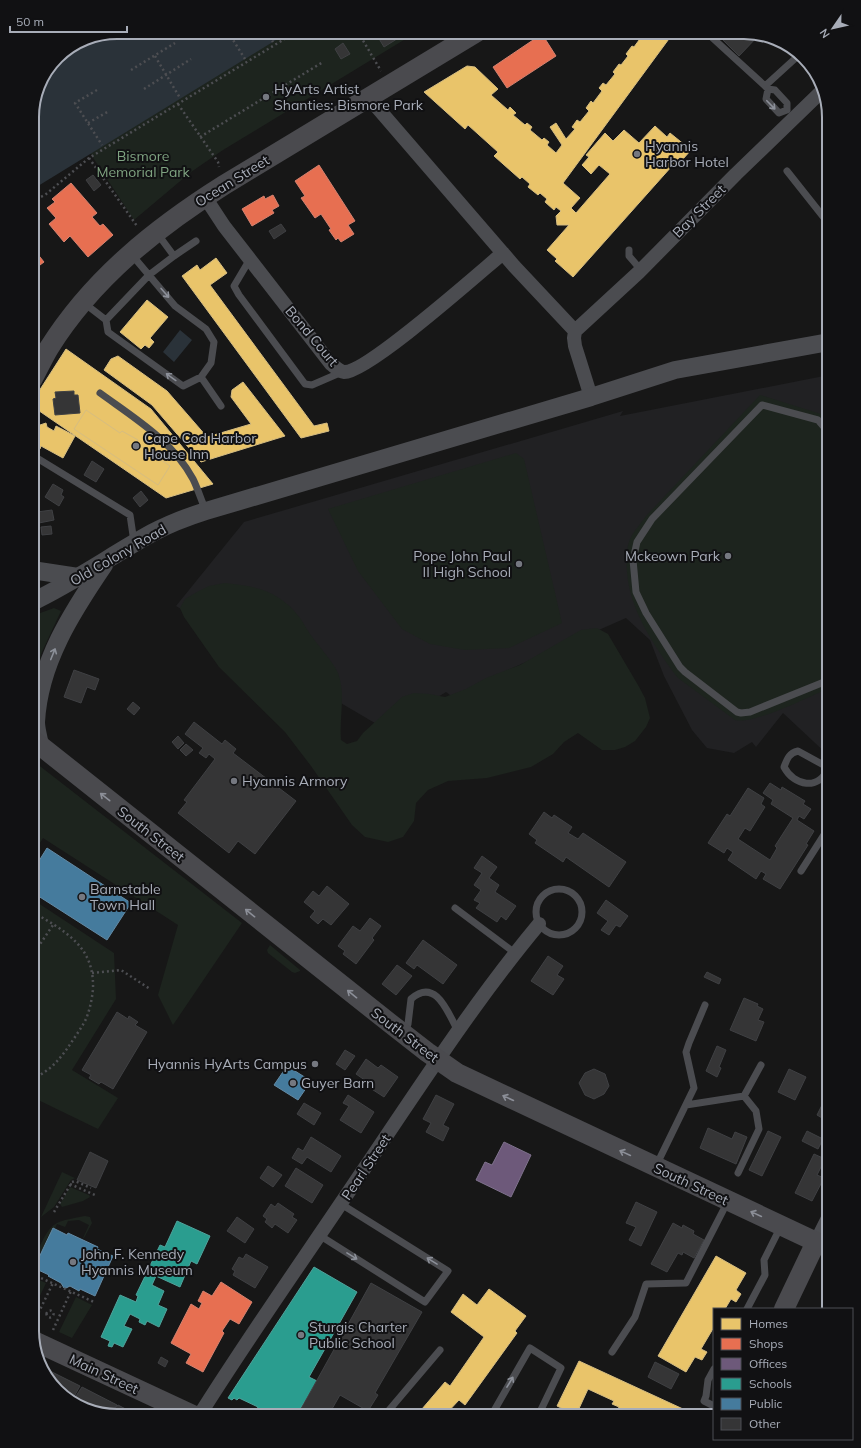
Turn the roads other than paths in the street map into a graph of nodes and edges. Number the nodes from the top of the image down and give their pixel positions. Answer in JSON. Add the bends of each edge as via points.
{"nodes":[{"id":1,"x":466,"y":39,"type":"edge"},
{"id":2,"x":714,"y":39,"type":"edge"},
{"id":3,"x":796,"y":58,"type":"edge"},
{"id":4,"x":766,"y":88,"type":"junction"},
{"id":5,"x":818,"y":93,"type":"edge"},
{"id":6,"x":369,"y":98,"type":"junction"},
{"id":7,"x":790,"y":114,"type":"junction"},
{"id":8,"x":787,"y":171,"type":"dead end"},
{"id":9,"x":205,"y":197,"type":"junction"},
{"id":10,"x":822,"y":215,"type":"edge"},
{"id":11,"x":151,"y":235,"type":"junction"},
{"id":12,"x":196,"y":240,"type":"dead end"},
{"id":13,"x":629,"y":250,"type":"dead end"},
{"id":14,"x":130,"y":253,"type":"junction"},
{"id":15,"x":503,"y":253,"type":"junction"},
{"id":16,"x":174,"y":256,"type":"junction"},
{"id":17,"x":250,"y":259,"type":"junction"},
{"id":18,"x":641,"y":270,"type":"junction"},
{"id":19,"x":148,"y":275,"type":"junction"},
{"id":20,"x":83,"y":302,"type":"junction"},
{"id":21,"x":106,"y":320,"type":"junction"},
{"id":22,"x":575,"y":331,"type":"junction"},
{"id":23,"x":822,"y":344,"type":"edge"},
{"id":24,"x":39,"y":367,"type":"edge"},
{"id":25,"x":343,"y":372,"type":"junction"},
{"id":26,"x":201,"y":377,"type":"junction"},
{"id":27,"x":100,"y":392,"type":"dead end"},
{"id":28,"x":591,"y":397,"type":"junction"},
{"id":29,"x":221,"y":406,"type":"dead end"},
{"id":30,"x":822,"y":425,"type":"edge"},
{"id":31,"x":39,"y":459,"type":"edge"},
{"id":32,"x":206,"y":511,"type":"junction"},
{"id":33,"x":134,"y":544,"type":"junction"},
{"id":34,"x":107,"y":560,"type":"junction"},
{"id":35,"x":39,"y":571,"type":"edge"},
{"id":36,"x":78,"y":577,"type":"junction"},
{"id":37,"x":39,"y":598,"type":"edge"},
{"id":38,"x":822,"y":683,"type":"edge"},
{"id":39,"x":39,"y":706,"type":"edge"},
{"id":40,"x":39,"y":745,"type":"edge"},
{"id":41,"x":822,"y":765,"type":"edge"},
{"id":42,"x":822,"y":779,"type":"edge"},
{"id":43,"x":822,"y":838,"type":"edge"},
{"id":44,"x":801,"y":871,"type":"dead end"},
{"id":45,"x":455,"y":908,"type":"dead end"},
{"id":46,"x":539,"y":924,"type":"junction"},
{"id":47,"x":515,"y":953,"type":"junction"},
{"id":48,"x":705,"y":1005,"type":"dead end"},
{"id":49,"x":458,"y":1031,"type":"junction"},
{"id":50,"x":404,"y":1034,"type":"junction"},
{"id":51,"x":438,"y":1060,"type":"junction"},
{"id":52,"x":761,"y":1065,"type":"dead end"},
{"id":53,"x":744,"y":1096,"type":"junction"},
{"id":54,"x":686,"y":1105,"type":"junction"},
{"id":55,"x":656,"y":1167,"type":"junction"},
{"id":56,"x":738,"y":1173,"type":"dead end"},
{"id":57,"x":728,"y":1201,"type":"junction"},
{"id":58,"x":341,"y":1204,"type":"junction"},
{"id":59,"x":781,"y":1226,"type":"junction"},
{"id":60,"x":319,"y":1235,"type":"junction"},
{"id":61,"x":822,"y":1245,"type":"edge"},
{"id":62,"x":822,"y":1247,"type":"edge"},
{"id":63,"x":748,"y":1308,"type":"edge"},
{"id":64,"x":785,"y":1308,"type":"edge"},
{"id":65,"x":39,"y":1335,"type":"edge"},
{"id":66,"x":440,"y":1350,"type":"dead end"},
{"id":67,"x":612,"y":1352,"type":"dead end"},
{"id":68,"x":713,"y":1370,"type":"edge"},
{"id":69,"x":713,"y":1406,"type":"edge"},
{"id":70,"x":182,"y":1409,"type":"edge"},
{"id":71,"x":204,"y":1409,"type":"edge"},
{"id":72,"x":390,"y":1409,"type":"edge"},
{"id":73,"x":495,"y":1409,"type":"edge"},
{"id":74,"x":541,"y":1409,"type":"edge"}],
"edges":[{"from":1,"to":6,"type":"main road","name":"Ocean Street"},
{"from":2,"to":4,"type":"lane"},
{"from":3,"to":4,"type":"lane"},
{"from":4,"to":7,"type":"lane","via":[[775,90],[787,103]]},
{"from":4,"to":7,"type":"lane","one_way":true,"via":[[766,99],[779,113]]},
{"from":5,"to":7,"type":"street","name":"Bay Street"},
{"from":6,"to":9,"type":"main road","name":"Ocean Street"},
{"from":6,"to":15,"type":"street"},
{"from":7,"to":18,"type":"street","name":"Bay Street","via":[[746,164]]},
{"from":8,"to":10,"type":"lane"},
{"from":9,"to":11,"type":"main road","name":"Ocean Street"},
{"from":9,"to":17,"type":"street","name":"Bond Court"},
{"from":11,"to":14,"type":"main road","name":"Ocean Street"},
{"from":11,"to":16,"type":"lane"},
{"from":12,"to":16,"type":"lane"},
{"from":13,"to":18,"type":"lane","via":[[630,256]]},
{"from":14,"to":19,"type":"lane"},
{"from":14,"to":20,"type":"main road","name":"Ocean Street"},
{"from":15,"to":22,"type":"street"},
{"from":15,"to":25,"type":"street","name":"Bond Court","via":[[393,344],[367,362]]},
{"from":16,"to":19,"type":"lane"},
{"from":17,"to":25,"type":"street","name":"Bond Court","via":[[331,364]]},
{"from":17,"to":25,"type":"lane","via":[[234,286],[305,384],[312,385]]},
{"from":18,"to":22,"type":"street","name":"Bay Street"},
{"from":19,"to":21,"type":"lane"},
{"from":19,"to":26,"type":"lane","one_way":true,"via":[[176,306],[206,329],[214,342],[211,363]]},
{"from":20,"to":21,"type":"lane"},
{"from":20,"to":24,"type":"main road","name":"Ocean Street","via":[[49,348]]},
{"from":26,"to":21,"type":"lane","one_way":true,"via":[[183,386],[108,332]]},
{"from":22,"to":28,"type":"street","via":[[575,346]]},
{"from":23,"to":28,"type":"street","name":"Old Colony Road","via":[[675,370]]},
{"from":26,"to":29,"type":"lane"},
{"from":27,"to":32,"type":"lane","via":[[156,435],[181,460]]},
{"from":28,"to":32,"type":"street","name":"Old Colony Road"},
{"from":30,"to":38,"type":"lane","via":[[818,420],[762,405],[652,519],[637,542],[633,560],[636,592],[640,602],[680,667],[737,712],[750,712]]},
{"from":31,"to":33,"type":"lane","via":[[130,515]]},
{"from":32,"to":33,"type":"street","name":"Old Colony Road","via":[[176,521]]},
{"from":33,"to":34,"type":"street","name":"Old Colony Road"},
{"from":34,"to":36,"type":"street","name":"Old Colony Road"},
{"from":39,"to":34,"type":"street","one_way":true,"via":[[43,683],[54,650],[72,614]]},
{"from":35,"to":36,"type":"street"},
{"from":36,"to":37,"type":"street","name":"Old Colony Road"},
{"from":50,"to":40,"type":"main road","name":"South Street","one_way":true},
{"from":41,"to":42,"type":"lane","via":[[798,751],[791,753],[784,766],[797,780],[810,784]]},
{"from":43,"to":44,"type":"lane"},
{"from":45,"to":47,"type":"lane"},
{"from":46,"to":46,"type":"lane","via":[[544,930],[558,935],[572,931],[582,913],[578,898],[565,890],[549,891],[538,901],[536,917]]},
{"from":46,"to":47,"type":"street","name":"Pearl Street"},
{"from":47,"to":49,"type":"street","name":"Pearl Street"},
{"from":48,"to":54,"type":"lane","via":[[686,1052],[694,1088]]},
{"from":49,"to":50,"type":"lane","via":[[439,998],[428,991],[417,993],[411,998],[408,1024]]},
{"from":49,"to":51,"type":"street","name":"Pearl Street"},
{"from":50,"to":51,"type":"main road","name":"South Street"},
{"from":55,"to":51,"type":"main road","name":"South Street","one_way":true,"via":[[457,1073]]},
{"from":51,"to":58,"type":"street","name":"Pearl Street"},
{"from":52,"to":53,"type":"lane"},
{"from":53,"to":54,"type":"lane"},
{"from":53,"to":56,"type":"lane","via":[[756,1111],[759,1129]]},
{"from":54,"to":55,"type":"lane"},
{"from":55,"to":57,"type":"main road","name":"South Street"},
{"from":59,"to":57,"type":"main road","name":"South Street","one_way":true},
{"from":57,"to":67,"type":"lane","via":[[686,1283],[646,1284],[635,1318]]},
{"from":58,"to":60,"type":"street","name":"Pearl Street"},
{"from":60,"to":58,"type":"lane","one_way":true,"via":[[425,1302],[448,1271]]},
{"from":59,"to":61,"type":"main road","name":"South Street"},
{"from":59,"to":63,"type":"lane","via":[[764,1260],[765,1275]]},
{"from":60,"to":71,"type":"street","name":"Pearl Street"},
{"from":62,"to":64,"type":"main road"},
{"from":65,"to":70,"type":"main road","name":"Main Street"},
{"from":66,"to":72,"type":"lane"},
{"from":68,"to":69,"type":"lane","via":[[708,1380],[704,1401]]},
{"from":73,"to":74,"type":"lane","one_way":true,"via":[[530,1348],[560,1368]]}]}
